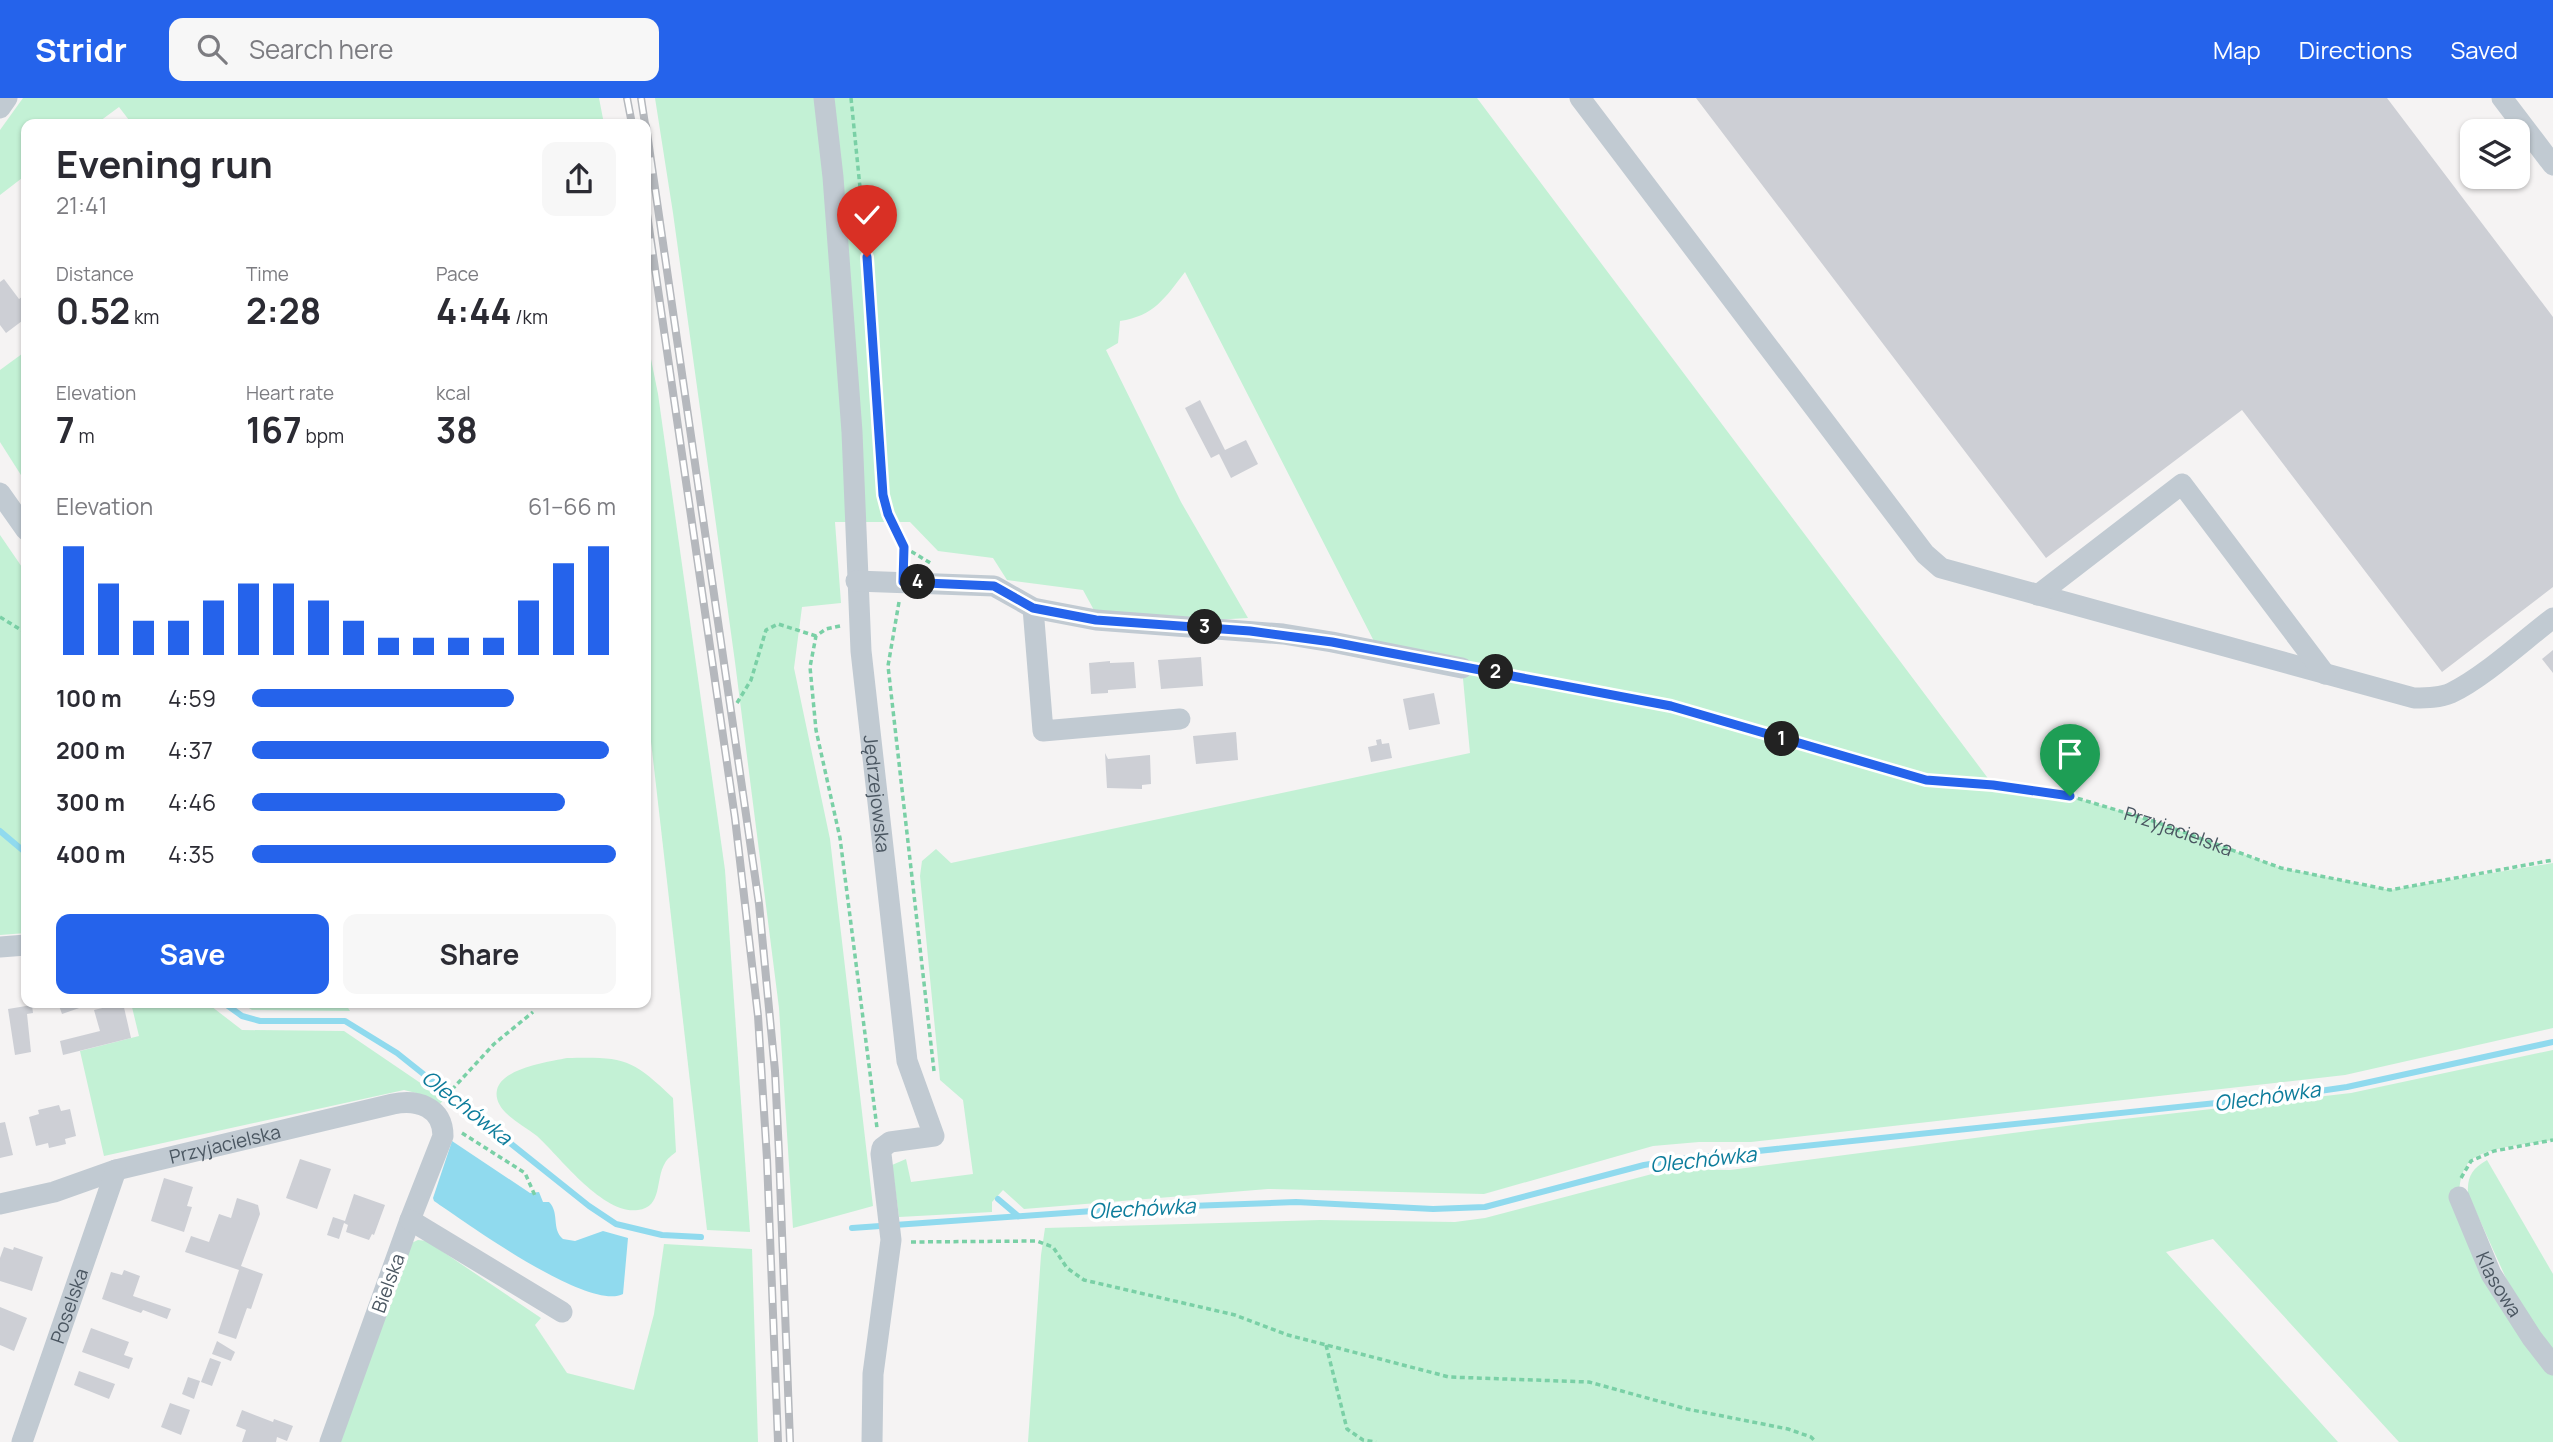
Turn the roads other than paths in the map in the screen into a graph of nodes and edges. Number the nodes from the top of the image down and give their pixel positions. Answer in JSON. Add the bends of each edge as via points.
{"nodes":[{"id":1,"x":7,"y":98,"type":"edge"},
{"id":2,"x":824,"y":98,"type":"edge"},
{"id":3,"x":1580,"y":98,"type":"edge"},
{"id":4,"x":2502,"y":98,"type":"edge"},
{"id":5,"x":0,"y":108,"type":"edge"},
{"id":6,"x":2553,"y":164,"type":"edge"},
{"id":7,"x":0,"y":493,"type":"edge"},
{"id":8,"x":21,"y":523,"type":"edge"},
{"id":9,"x":856,"y":581,"type":"junction"},
{"id":10,"x":2038,"y":595,"type":"junction"},
{"id":11,"x":1033,"y":608,"type":"junction"},
{"id":12,"x":2553,"y":618,"type":"edge"},
{"id":13,"x":1462,"y":668,"type":"road end"},
{"id":14,"x":2325,"y":674,"type":"junction"},
{"id":15,"x":1180,"y":719,"type":"dead end"},
{"id":16,"x":21,"y":945,"type":"edge"},
{"id":17,"x":0,"y":947,"type":"edge"},
{"id":18,"x":442,"y":1124,"type":"joint"},
{"id":19,"x":116,"y":1170,"type":"junction"},
{"id":20,"x":2459,"y":1197,"type":"road end"},
{"id":21,"x":0,"y":1205,"type":"edge"},
{"id":22,"x":410,"y":1220,"type":"junction"},
{"id":23,"x":562,"y":1312,"type":"dead end"},
{"id":24,"x":2553,"y":1365,"type":"edge"},
{"id":25,"x":22,"y":1442,"type":"edge"},
{"id":26,"x":331,"y":1442,"type":"edge"},
{"id":27,"x":872,"y":1442,"type":"edge"}],
"edges":[{"from":1,"to":5,"type":"street"},
{"from":2,"to":9,"type":"street","name":"Jędrzejowska","via":[[852,432]]},
{"from":3,"to":10,"type":"street","via":[[1925,554],[1941,568]]},
{"from":4,"to":6,"type":"street"},
{"from":7,"to":8,"type":"street"},
{"from":9,"to":11,"type":"street","via":[[994,586]]},
{"from":9,"to":27,"type":"street","name":"Jędrzejowska","via":[[907,1061],[934,1136],[890,1142],[882,1148],[890,1245],[873,1374]]},
{"from":10,"to":14,"type":"street"},
{"from":10,"to":14,"type":"street","via":[[2182,484]]},
{"from":11,"to":13,"type":"street","via":[[1096,620],[1283,634]]},
{"from":11,"to":15,"type":"street","via":[[1043,731]]},
{"from":12,"to":14,"type":"street","via":[[2449,694],[2414,698]]},
{"from":16,"to":17,"type":"street"},
{"from":18,"to":19,"type":"street","name":"Przyjacielska","via":[[426,1105],[398,1102]]},
{"from":18,"to":22,"type":"street","name":"Bielska","via":[[443,1136]]},
{"from":19,"to":21,"type":"street","name":"Przyjacielska"},
{"from":19,"to":25,"type":"street","name":"Poselska"},
{"from":20,"to":24,"type":"street","name":"Klasowa","via":[[2491,1274]]},
{"from":22,"to":23,"type":"street"},
{"from":22,"to":26,"type":"street","name":"Bielska"}]}
